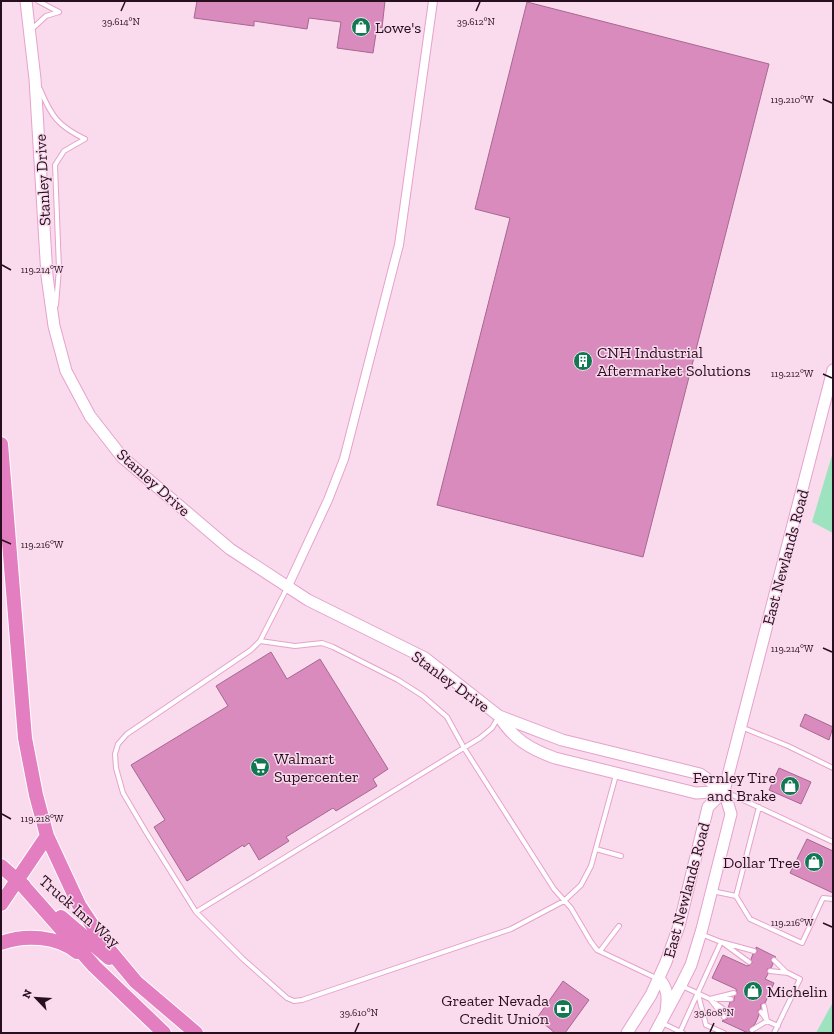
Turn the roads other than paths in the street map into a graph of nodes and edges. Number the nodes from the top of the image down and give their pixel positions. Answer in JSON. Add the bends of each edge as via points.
{"nodes":[{"id":1,"x":26,"y":1,"type":"edge"},
{"id":2,"x":38,"y":1,"type":"edge"},
{"id":3,"x":433,"y":1,"type":"edge"},
{"id":4,"x":30,"y":31,"type":"junction"},
{"id":5,"x":35,"y":79,"type":"junction"},
{"id":6,"x":54,"y":326,"type":"junction"},
{"id":7,"x":833,"y":370,"type":"edge"},
{"id":8,"x":1,"y":444,"type":"edge"},
{"id":9,"x":287,"y":588,"type":"junction"},
{"id":10,"x":260,"y":641,"type":"junction"},
{"id":11,"x":499,"y":716,"type":"junction"},
{"id":12,"x":741,"y":726,"type":"junction"},
{"id":13,"x":464,"y":748,"type":"junction"},
{"id":14,"x":833,"y":768,"type":"edge"},
{"id":15,"x":616,"y":774,"type":"junction"},
{"id":16,"x":724,"y":791,"type":"junction"},
{"id":17,"x":759,"y":807,"type":"junction"},
{"id":18,"x":47,"y":836,"type":"junction"},
{"id":19,"x":833,"y":842,"type":"edge"},
{"id":20,"x":596,"y":849,"type":"junction"},
{"id":21,"x":621,"y":856,"type":"dead end"},
{"id":22,"x":1,"y":866,"type":"edge"},
{"id":23,"x":18,"y":880,"type":"junction"},
{"id":24,"x":712,"y":891,"type":"junction"},
{"id":25,"x":736,"y":896,"type":"junction"},
{"id":26,"x":833,"y":900,"type":"edge"},
{"id":27,"x":564,"y":901,"type":"junction"},
{"id":28,"x":1,"y":904,"type":"edge"},
{"id":29,"x":196,"y":912,"type":"junction"},
{"id":30,"x":619,"y":926,"type":"dead end"},
{"id":31,"x":701,"y":933,"type":"junction"},
{"id":32,"x":721,"y":942,"type":"junction"},
{"id":33,"x":1,"y":943,"type":"edge"},
{"id":34,"x":600,"y":951,"type":"junction"},
{"id":35,"x":754,"y":951,"type":"dead end"},
{"id":36,"x":774,"y":960,"type":"dead end"},
{"id":37,"x":749,"y":962,"type":"dead end"},
{"id":38,"x":94,"y":966,"type":"junction"},
{"id":39,"x":770,"y":971,"type":"dead end"},
{"id":40,"x":788,"y":973,"type":"junction"},
{"id":41,"x":659,"y":979,"type":"junction"},
{"id":42,"x":136,"y":982,"type":"junction"},
{"id":43,"x":681,"y":986,"type":"junction"},
{"id":44,"x":698,"y":993,"type":"junction"},
{"id":45,"x":734,"y":993,"type":"dead end"},
{"id":46,"x":710,"y":999,"type":"junction"},
{"id":47,"x":731,"y":999,"type":"dead end"},
{"id":48,"x":764,"y":1006,"type":"dead end"},
{"id":49,"x":726,"y":1012,"type":"dead end"},
{"id":50,"x":761,"y":1012,"type":"dead end"},
{"id":51,"x":724,"y":1017,"type":"dead end"},
{"id":52,"x":663,"y":1021,"type":"junction"},
{"id":53,"x":767,"y":1021,"type":"junction"},
{"id":54,"x":754,"y":1025,"type":"dead end"},
{"id":55,"x":778,"y":1026,"type":"junction"},
{"id":56,"x":752,"y":1030,"type":"dead end"},
{"id":57,"x":682,"y":1032,"type":"edge"},
{"id":58,"x":164,"y":1033,"type":"edge"},
{"id":59,"x":196,"y":1033,"type":"edge"},
{"id":60,"x":627,"y":1033,"type":"edge"},
{"id":61,"x":655,"y":1033,"type":"edge"},
{"id":62,"x":724,"y":1033,"type":"edge"},
{"id":63,"x":774,"y":1033,"type":"edge"}],
"edges":[{"from":1,"to":4,"type":"street","name":"Stanley Drive"},
{"from":2,"to":4,"type":"lane","via":[[59,12],[45,17]]},
{"from":3,"to":9,"type":"street","via":[[399,245],[343,465]]},
{"from":4,"to":5,"type":"street","name":"Stanley Drive"},
{"from":5,"to":6,"type":"street","name":"Stanley Drive","via":[[47,276]]},
{"from":5,"to":6,"type":"lane","via":[[52,116],[64,127],[85,138],[64,151],[54,169],[58,269]]},
{"from":6,"to":9,"type":"street","name":"Stanley Drive","via":[[66,371],[90,416],[122,457],[230,549]]},
{"from":7,"to":12,"type":"street","name":"East Newlands Road"},
{"from":8,"to":18,"type":"highway","via":[[25,738]]},
{"from":9,"to":10,"type":"lane"},
{"from":9,"to":11,"type":"street","name":"Stanley Drive","via":[[321,608],[425,658]]},
{"from":10,"to":13,"type":"lane","via":[[295,646],[322,643],[398,680],[423,696],[447,717]]},
{"from":10,"to":29,"type":"lane","via":[[251,650],[127,734],[118,744],[114,754],[124,793]]},
{"from":11,"to":13,"type":"lane","via":[[492,728]]},
{"from":11,"to":15,"type":"street","name":"Stanley Drive","via":[[508,731],[535,750]]},
{"from":11,"to":16,"type":"street","name":"Stanley Drive","via":[[557,738],[700,774]]},
{"from":12,"to":14,"type":"lane"},
{"from":12,"to":16,"type":"street","name":"East Newlands Road"},
{"from":13,"to":27,"type":"lane"},
{"from":13,"to":29,"type":"lane"},
{"from":15,"to":16,"type":"street","name":"Stanley Drive","via":[[696,793]]},
{"from":15,"to":20,"type":"lane"},
{"from":16,"to":17,"type":"lane"},
{"from":16,"to":24,"type":"street","name":"East Newlands Road","via":[[731,814]]},
{"from":16,"to":41,"type":"street","name":"East Newlands Road","via":[[708,808],[679,926]]},
{"from":17,"to":19,"type":"lane"},
{"from":17,"to":25,"type":"lane"},
{"from":18,"to":23,"type":"highway"},
{"from":18,"to":42,"type":"highway","via":[[82,911],[106,946]]},
{"from":20,"to":21,"type":"lane"},
{"from":20,"to":27,"type":"lane","via":[[582,885]]},
{"from":22,"to":23,"type":"highway","name":"Truck Inn Way"},
{"from":23,"to":28,"type":"highway"},
{"from":23,"to":38,"type":"highway"},
{"from":23,"to":42,"type":"highway","name":"Truck Inn Way"},
{"from":24,"to":25,"type":"lane"},
{"from":24,"to":31,"type":"street","name":"East Newlands Road"},
{"from":25,"to":26,"type":"lane","via":[[750,918],[802,943],[823,898]]},
{"from":27,"to":29,"type":"lane","via":[[511,929],[294,1001],[280,994]]},
{"from":27,"to":34,"type":"lane","via":[[591,942]]},
{"from":30,"to":34,"type":"lane"},
{"from":31,"to":32,"type":"lane"},
{"from":31,"to":43,"type":"street","name":"East Newlands Road"},
{"from":32,"to":35,"type":"lane"},
{"from":32,"to":37,"type":"lane"},
{"from":32,"to":44,"type":"lane"},
{"from":33,"to":38,"type":"highway","via":[[45,938],[71,947]]},
{"from":34,"to":41,"type":"lane"},
{"from":36,"to":40,"type":"lane"},
{"from":38,"to":58,"type":"highway"},
{"from":39,"to":40,"type":"lane"},
{"from":40,"to":55,"type":"lane","via":[[800,979]]},
{"from":41,"to":52,"type":"street","via":[[666,988],[668,998]]},
{"from":41,"to":60,"type":"street","name":"East Newlands Road"},
{"from":42,"to":59,"type":"highway"},
{"from":43,"to":44,"type":"lane"},
{"from":43,"to":52,"type":"street","name":"East Newlands Road"},
{"from":44,"to":46,"type":"lane"},
{"from":44,"to":57,"type":"lane"},
{"from":44,"to":62,"type":"lane","via":[[706,1025]]},
{"from":45,"to":46,"type":"lane"},
{"from":46,"to":47,"type":"lane"},
{"from":46,"to":49,"type":"lane"},
{"from":46,"to":51,"type":"lane"},
{"from":48,"to":53,"type":"lane"},
{"from":50,"to":53,"type":"lane"},
{"from":52,"to":57,"type":"lane"},
{"from":52,"to":61,"type":"street","name":"East Newlands Road"},
{"from":53,"to":54,"type":"lane"},
{"from":53,"to":55,"type":"lane"},
{"from":53,"to":56,"type":"lane"},
{"from":55,"to":63,"type":"lane"}]}
